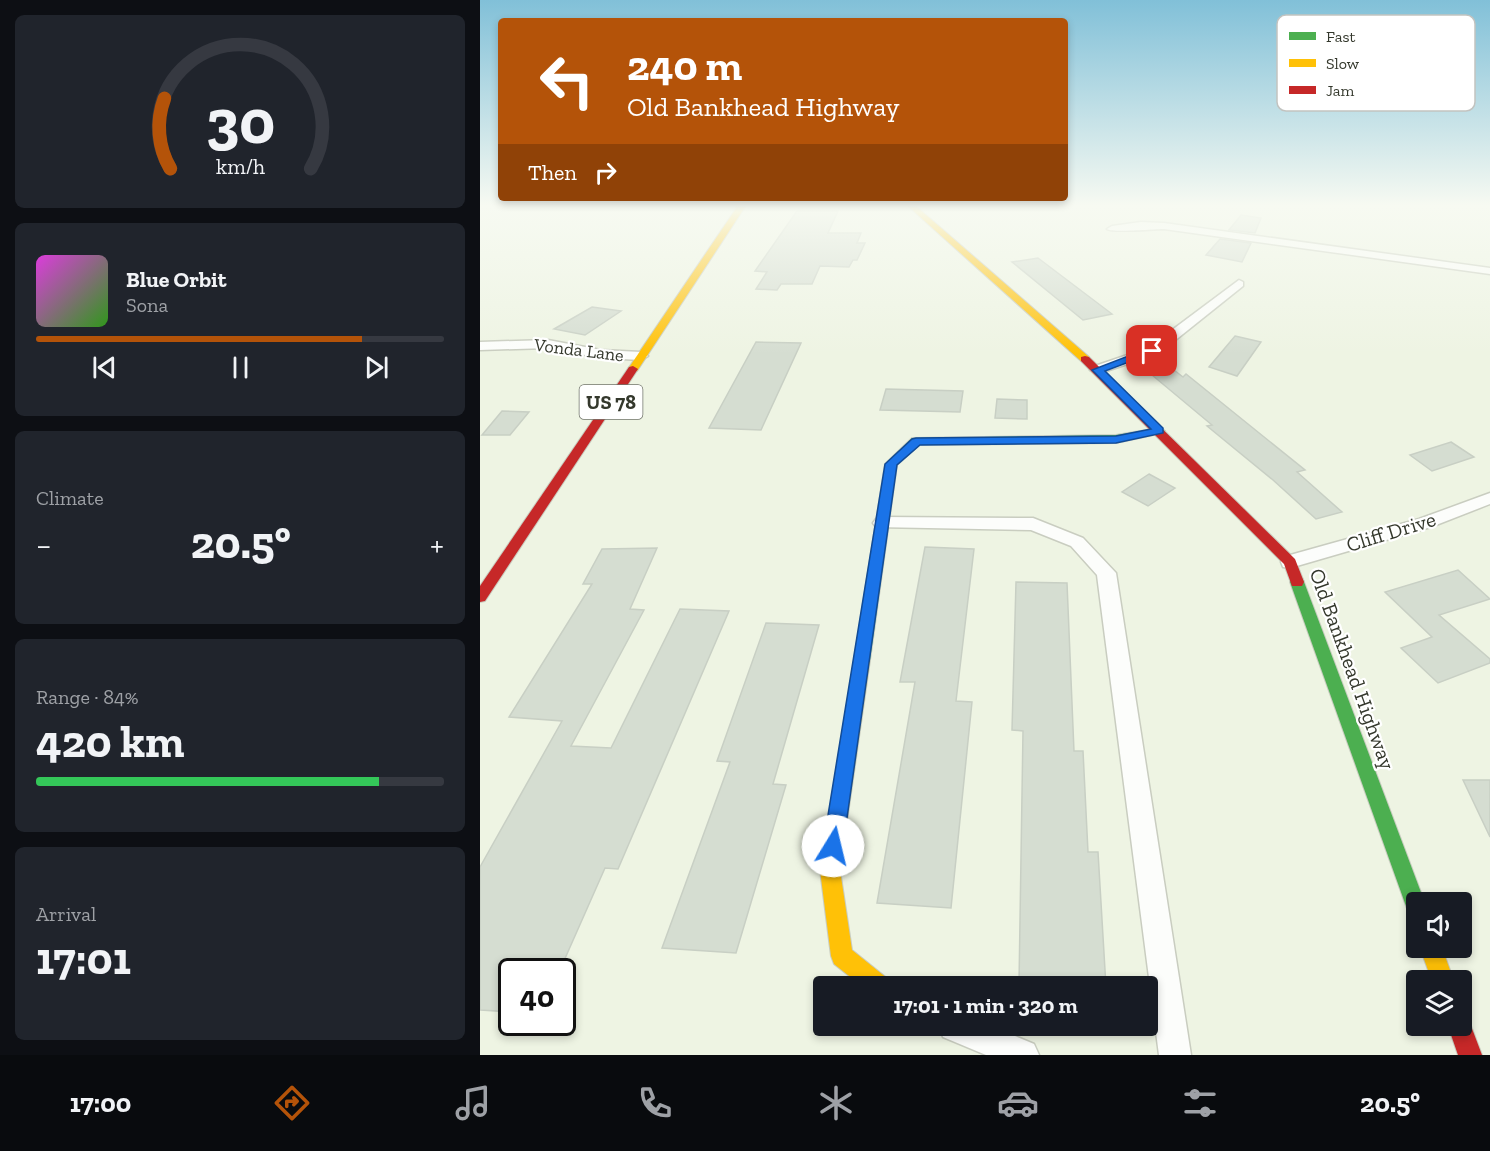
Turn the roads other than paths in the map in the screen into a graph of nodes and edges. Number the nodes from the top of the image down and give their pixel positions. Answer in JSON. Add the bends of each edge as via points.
{"nodes":[{"id":1,"x":708,"y":256,"type":"edge"},
{"id":2,"x":969,"y":256,"type":"edge"},
{"id":3,"x":1378,"y":256,"type":"edge"},
{"id":4,"x":1490,"y":272,"type":"edge"},
{"id":5,"x":1239,"y":284,"type":"dead end"},
{"id":6,"x":480,"y":346,"type":"edge"},
{"id":7,"x":641,"y":356,"type":"junction"},
{"id":8,"x":1098,"y":370,"type":"junction"},
{"id":9,"x":1159,"y":431,"type":"junction"},
{"id":10,"x":1490,"y":498,"type":"edge"},
{"id":11,"x":882,"y":523,"type":"junction"},
{"id":12,"x":1290,"y":562,"type":"junction"},
{"id":13,"x":480,"y":597,"type":"edge"},
{"id":14,"x":1411,"y":892,"type":"edge"},
{"id":15,"x":866,"y":976,"type":"edge"},
{"id":16,"x":978,"y":1036,"type":"edge"},
{"id":17,"x":1463,"y":1036,"type":"edge"},
{"id":18,"x":1023,"y":1055,"type":"edge"},
{"id":19,"x":1175,"y":1055,"type":"edge"},
{"id":20,"x":1470,"y":1055,"type":"edge"}],
"edges":[{"from":1,"to":7,"type":"street","number":"US 78"},
{"from":2,"to":8,"type":"street","name":"Old Bankhead Highway"},
{"from":3,"to":4,"type":"street"},
{"from":5,"to":8,"type":"street","via":[[1152,351]]},
{"from":6,"to":7,"type":"street","name":"Vonda Lane","via":[[548,344],[601,354]]},
{"from":7,"to":13,"type":"street","number":"US 78"},
{"from":8,"to":9,"type":"street","name":"Old Bankhead Highway"},
{"from":9,"to":11,"type":"street","via":[[1116,439],[916,441],[891,464]]},
{"from":9,"to":12,"type":"street","name":"Old Bankhead Highway"},
{"from":10,"to":12,"type":"street","name":"Cliff Drive","via":[[1425,523]]},
{"from":11,"to":15,"type":"street","via":[[830,870],[842,956]]},
{"from":11,"to":19,"type":"street","via":[[1033,524],[1077,542],[1106,573]]},
{"from":12,"to":14,"type":"street","name":"Old Bankhead Highway"},
{"from":16,"to":18,"type":"street"},
{"from":17,"to":20,"type":"street"}]}
